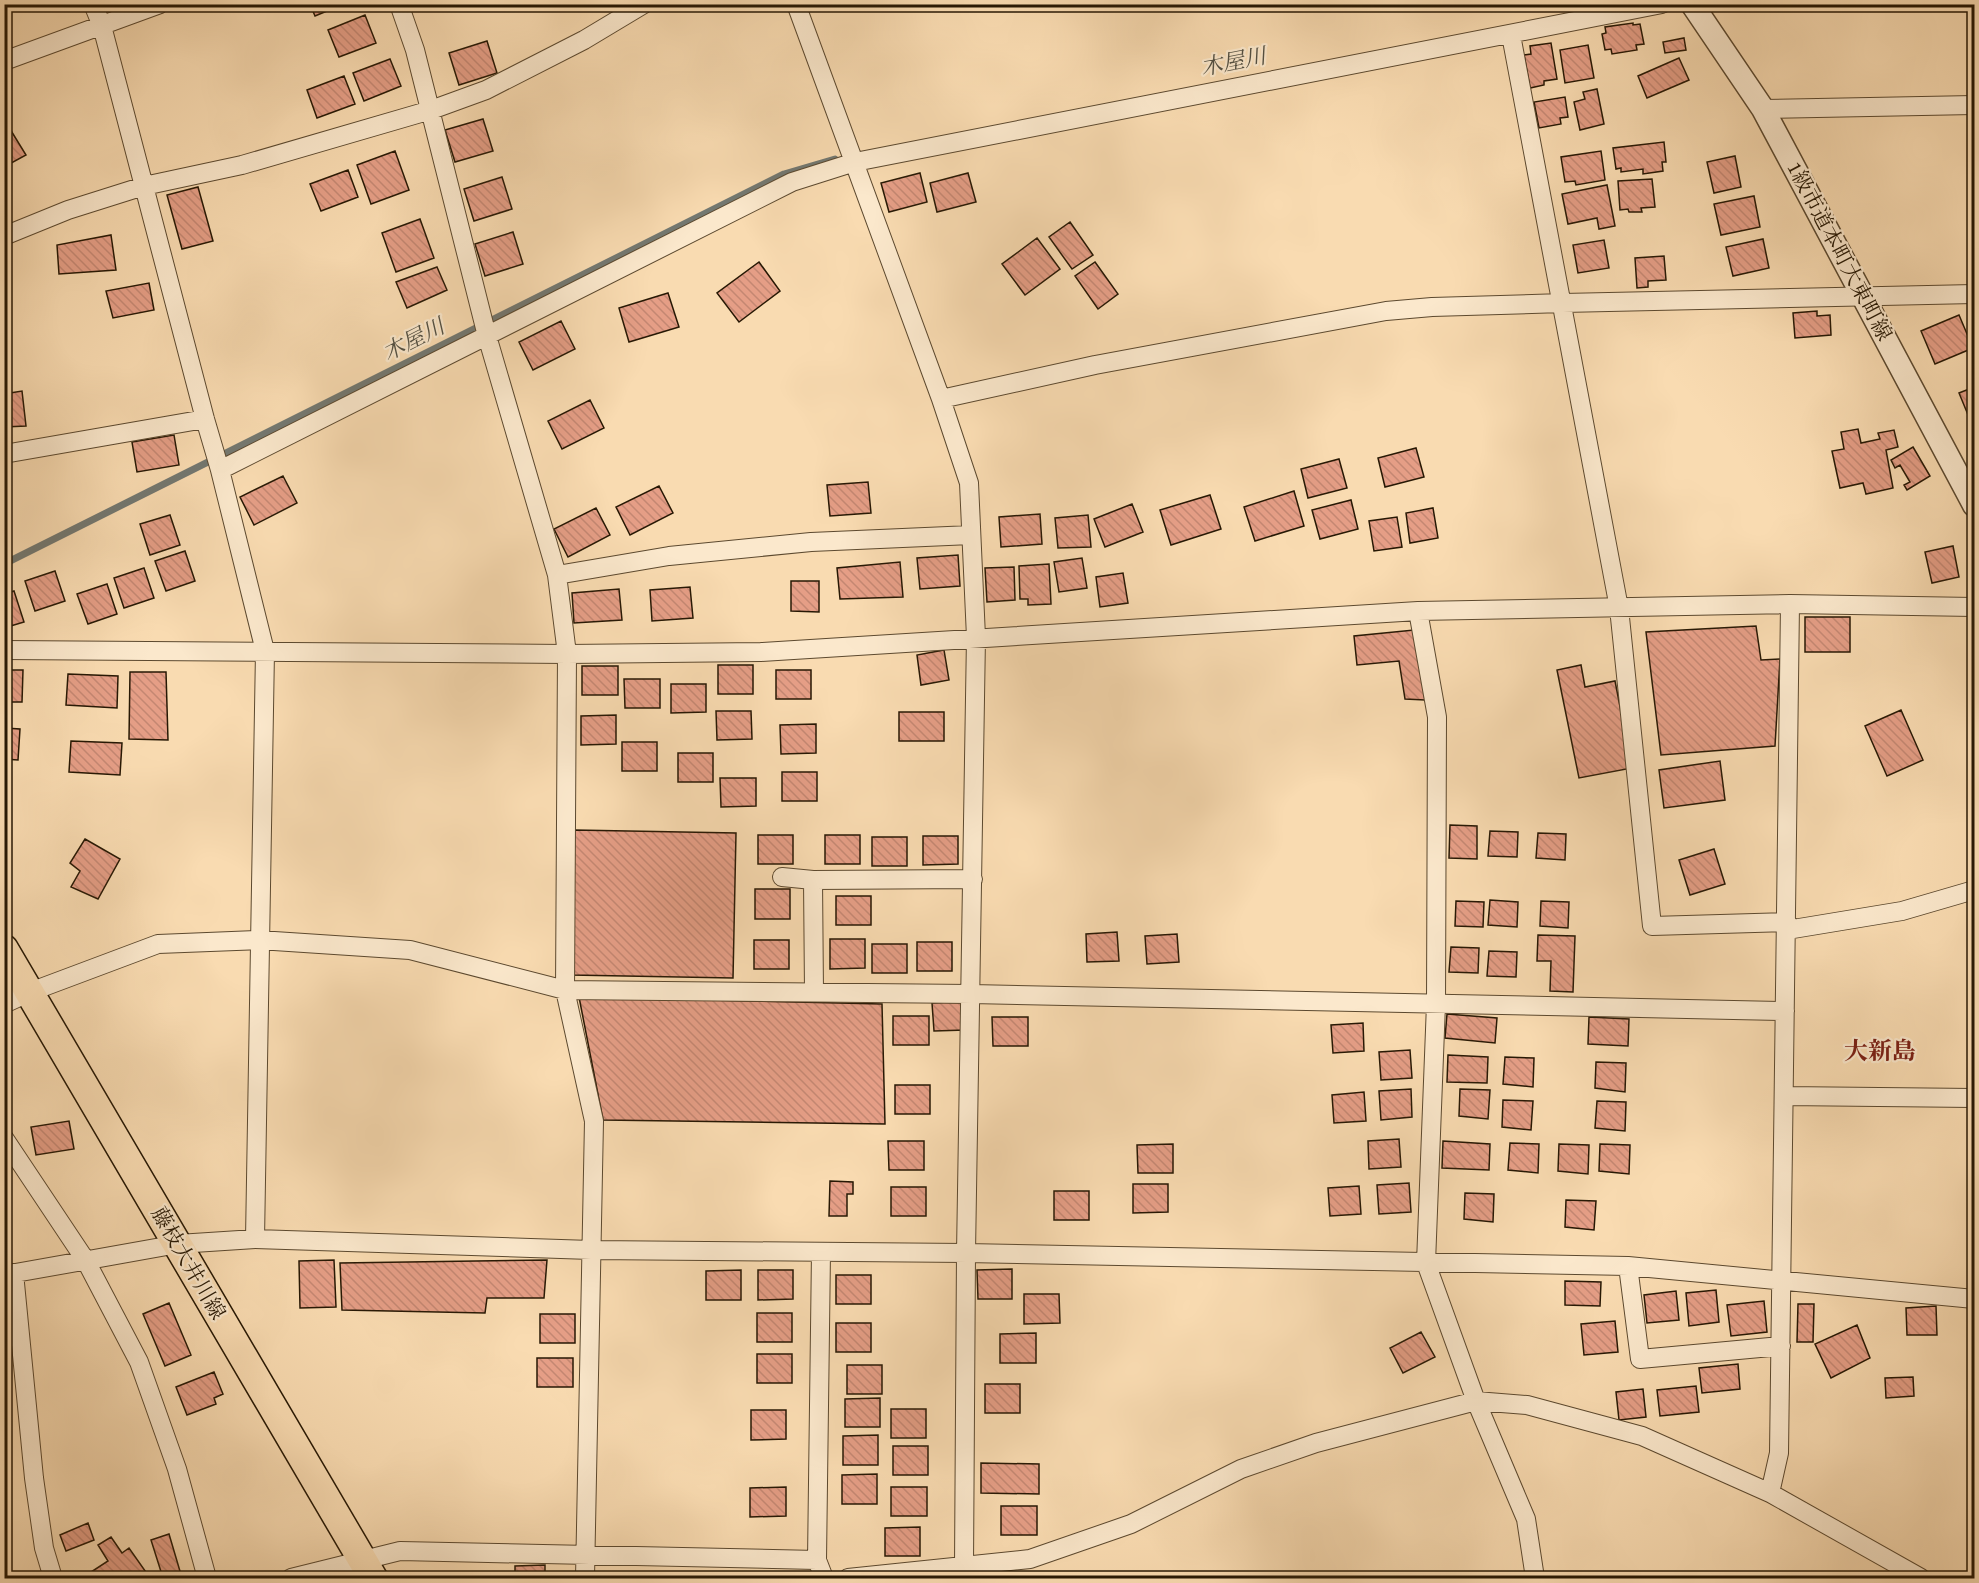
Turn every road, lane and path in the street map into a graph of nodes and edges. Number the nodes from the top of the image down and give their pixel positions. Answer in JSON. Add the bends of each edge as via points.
{"nodes":[{"id":1,"x":93,"y":4,"type":"edge"},
{"id":2,"x":160,"y":4,"type":"edge"},
{"id":3,"x":399,"y":4,"type":"edge"},
{"id":4,"x":644,"y":4,"type":"edge"},
{"id":5,"x":796,"y":4,"type":"edge"},
{"id":6,"x":1662,"y":4,"type":"edge"},
{"id":7,"x":1692,"y":4,"type":"edge"},
{"id":8,"x":102,"y":26,"type":"junction"},
{"id":9,"x":1511,"y":35,"type":"junction"},
{"id":10,"x":4,"y":61,"type":"edge"},
{"id":11,"x":1974,"y":105,"type":"edge"},
{"id":12,"x":431,"y":110,"type":"junction"},
{"id":13,"x":1763,"y":110,"type":"junction"},
{"id":14,"x":855,"y":162,"type":"junction"},
{"id":15,"x":144,"y":186,"type":"junction"},
{"id":16,"x":4,"y":236,"type":"edge"},
{"id":17,"x":1974,"y":294,"type":"edge"},
{"id":18,"x":1865,"y":296,"type":"junction"},
{"id":19,"x":1563,"y":303,"type":"junction"},
{"id":20,"x":485,"y":327,"type":"junction"},
{"id":21,"x":941,"y":399,"type":"junction"},
{"id":22,"x":205,"y":419,"type":"junction"},
{"id":23,"x":4,"y":454,"type":"edge"},
{"id":24,"x":217,"y":460,"type":"junction"},
{"id":25,"x":1974,"y":505,"type":"edge"},
{"id":26,"x":971,"y":535,"type":"junction"},
{"id":27,"x":557,"y":575,"type":"junction"},
{"id":28,"x":1790,"y":604,"type":"junction"},
{"id":29,"x":1974,"y":607,"type":"edge"},
{"id":30,"x":1619,"y":608,"type":"junction"},
{"id":31,"x":1418,"y":611,"type":"junction"},
{"id":32,"x":976,"y":637,"type":"junction"},
{"id":33,"x":4,"y":650,"type":"edge"},
{"id":34,"x":265,"y":651,"type":"junction"},
{"id":35,"x":567,"y":654,"type":"junction"},
{"id":36,"x":782,"y":877,"type":"dead end"},
{"id":37,"x":973,"y":879,"type":"junction"},
{"id":38,"x":813,"y":880,"type":"junction"},
{"id":39,"x":1974,"y":890,"type":"edge"},
{"id":40,"x":1787,"y":926,"type":"junction"},
{"id":41,"x":259,"y":940,"type":"junction"},
{"id":42,"x":4,"y":949,"type":"edge"},
{"id":43,"x":565,"y":990,"type":"junction"},
{"id":44,"x":814,"y":993,"type":"junction"},
{"id":45,"x":971,"y":994,"type":"junction"},
{"id":46,"x":17,"y":998,"type":"edge"},
{"id":47,"x":1436,"y":1004,"type":"junction"},
{"id":48,"x":1785,"y":1011,"type":"junction"},
{"id":49,"x":1784,"y":1096,"type":"junction"},
{"id":50,"x":1974,"y":1098,"type":"edge"},
{"id":51,"x":4,"y":1138,"type":"edge"},
{"id":52,"x":255,"y":1239,"type":"junction"},
{"id":53,"x":178,"y":1244,"type":"junction"},
{"id":54,"x":591,"y":1250,"type":"junction"},
{"id":55,"x":821,"y":1252,"type":"junction"},
{"id":56,"x":966,"y":1253,"type":"junction"},
{"id":57,"x":86,"y":1261,"type":"junction"},
{"id":58,"x":1426,"y":1263,"type":"junction"},
{"id":59,"x":1628,"y":1266,"type":"junction"},
{"id":60,"x":9,"y":1274,"type":"edge"},
{"id":61,"x":1782,"y":1279,"type":"junction"},
{"id":62,"x":1974,"y":1299,"type":"edge"},
{"id":63,"x":1781,"y":1346,"type":"junction"},
{"id":64,"x":1476,"y":1401,"type":"junction"},
{"id":65,"x":1770,"y":1493,"type":"junction"},
{"id":66,"x":585,"y":1556,"type":"junction"},
{"id":67,"x":817,"y":1560,"type":"junction"},
{"id":68,"x":964,"y":1566,"type":"junction"},
{"id":69,"x":368,"y":1570,"type":"edge"},
{"id":70,"x":53,"y":1578,"type":"edge"},
{"id":71,"x":207,"y":1578,"type":"edge"},
{"id":72,"x":291,"y":1578,"type":"edge"},
{"id":73,"x":585,"y":1578,"type":"edge"},
{"id":74,"x":824,"y":1578,"type":"edge"},
{"id":75,"x":848,"y":1578,"type":"edge"},
{"id":76,"x":1535,"y":1578,"type":"edge"},
{"id":77,"x":1922,"y":1578,"type":"edge"}],
"edges":[{"from":1,"to":8,"type":"street"},
{"from":2,"to":8,"type":"street"},
{"from":3,"to":12,"type":"street"},
{"from":4,"to":12,"type":"street","via":[[486,90]]},
{"from":5,"to":14,"type":"street"},
{"from":6,"to":9,"type":"street"},
{"from":7,"to":13,"type":"street","name":"1級市道本町大東町線"},
{"from":8,"to":10,"type":"street"},
{"from":8,"to":15,"type":"street"},
{"from":9,"to":14,"type":"street"},
{"from":9,"to":19,"type":"street"},
{"from":11,"to":13,"type":"street"},
{"from":12,"to":15,"type":"street","via":[[242,165]]},
{"from":12,"to":20,"type":"street"},
{"from":13,"to":18,"type":"street","name":"1級市道本町大東町線"},
{"from":14,"to":20,"type":"street","via":[[792,182]]},
{"from":14,"to":21,"type":"street"},
{"from":15,"to":16,"type":"street"},
{"from":15,"to":22,"type":"street"},
{"from":17,"to":18,"type":"street"},
{"from":18,"to":19,"type":"street"},
{"from":18,"to":25,"type":"street","name":"1級市道本町大東町線"},
{"from":19,"to":21,"type":"street","via":[[1386,311],[1095,365]]},
{"from":19,"to":30,"type":"street"},
{"from":20,"to":24,"type":"street"},
{"from":20,"to":27,"type":"street"},
{"from":21,"to":26,"type":"street","via":[[969,483]]},
{"from":22,"to":23,"type":"street"},
{"from":22,"to":24,"type":"street"},
{"from":24,"to":34,"type":"street"},
{"from":26,"to":27,"type":"street","via":[[810,542],[669,556]]},
{"from":26,"to":32,"type":"street"},
{"from":27,"to":35,"type":"street"},
{"from":28,"to":29,"type":"street"},
{"from":28,"to":30,"type":"street"},
{"from":28,"to":40,"type":"street"},
{"from":30,"to":31,"type":"street"},
{"from":30,"to":40,"type":"street","via":[[1652,926]]},
{"from":31,"to":32,"type":"street"},
{"from":31,"to":47,"type":"street","via":[[1437,717]]},
{"from":32,"to":35,"type":"street","via":[[760,652]]},
{"from":32,"to":37,"type":"street"},
{"from":33,"to":34,"type":"street"},
{"from":34,"to":35,"type":"street"},
{"from":34,"to":41,"type":"street"},
{"from":35,"to":43,"type":"street"},
{"from":36,"to":38,"type":"street"},
{"from":37,"to":38,"type":"street"},
{"from":37,"to":45,"type":"street"},
{"from":38,"to":44,"type":"street"},
{"from":39,"to":40,"type":"street","via":[[1902,911]]},
{"from":40,"to":48,"type":"street"},
{"from":41,"to":43,"type":"street","via":[[410,950]]},
{"from":41,"to":46,"type":"street","via":[[158,944]]},
{"from":41,"to":52,"type":"street"},
{"from":42,"to":46,"type":"main road","name":"藤枝大井川線"},
{"from":43,"to":44,"type":"street"},
{"from":43,"to":54,"type":"street","via":[[594,1121]]},
{"from":44,"to":45,"type":"street"},
{"from":45,"to":47,"type":"street"},
{"from":45,"to":56,"type":"street"},
{"from":46,"to":53,"type":"main road","name":"藤枝大井川線"},
{"from":47,"to":48,"type":"street"},
{"from":47,"to":58,"type":"street"},
{"from":48,"to":49,"type":"street"},
{"from":49,"to":50,"type":"street"},
{"from":49,"to":61,"type":"street"},
{"from":51,"to":57,"type":"street"},
{"from":52,"to":53,"type":"street"},
{"from":52,"to":54,"type":"street"},
{"from":53,"to":57,"type":"street"},
{"from":53,"to":69,"type":"main road","name":"藤枝大井川線"},
{"from":54,"to":55,"type":"street"},
{"from":54,"to":66,"type":"street"},
{"from":55,"to":56,"type":"street"},
{"from":55,"to":67,"type":"street"},
{"from":56,"to":58,"type":"street"},
{"from":56,"to":68,"type":"street"},
{"from":57,"to":60,"type":"street"},
{"from":57,"to":71,"type":"street","via":[[139,1362],[177,1470]]},
{"from":58,"to":59,"type":"street"},
{"from":58,"to":64,"type":"street"},
{"from":59,"to":61,"type":"street"},
{"from":59,"to":63,"type":"street","via":[[1640,1359]]},
{"from":60,"to":70,"type":"street","via":[[34,1478]]},
{"from":61,"to":62,"type":"street"},
{"from":61,"to":63,"type":"street"},
{"from":63,"to":65,"type":"street","via":[[1779,1453]]},
{"from":64,"to":65,"type":"street","via":[[1527,1405],[1642,1436]]},
{"from":64,"to":68,"type":"street","via":[[1316,1443],[1241,1469],[1131,1524],[1030,1559]]},
{"from":64,"to":76,"type":"street","via":[[1526,1520]]},
{"from":65,"to":77,"type":"street"},
{"from":66,"to":67,"type":"street"},
{"from":66,"to":69,"type":"street","via":[[400,1551]]},
{"from":66,"to":73,"type":"street"},
{"from":67,"to":74,"type":"street"},
{"from":68,"to":75,"type":"street"},
{"from":69,"to":72,"type":"street"}]}
